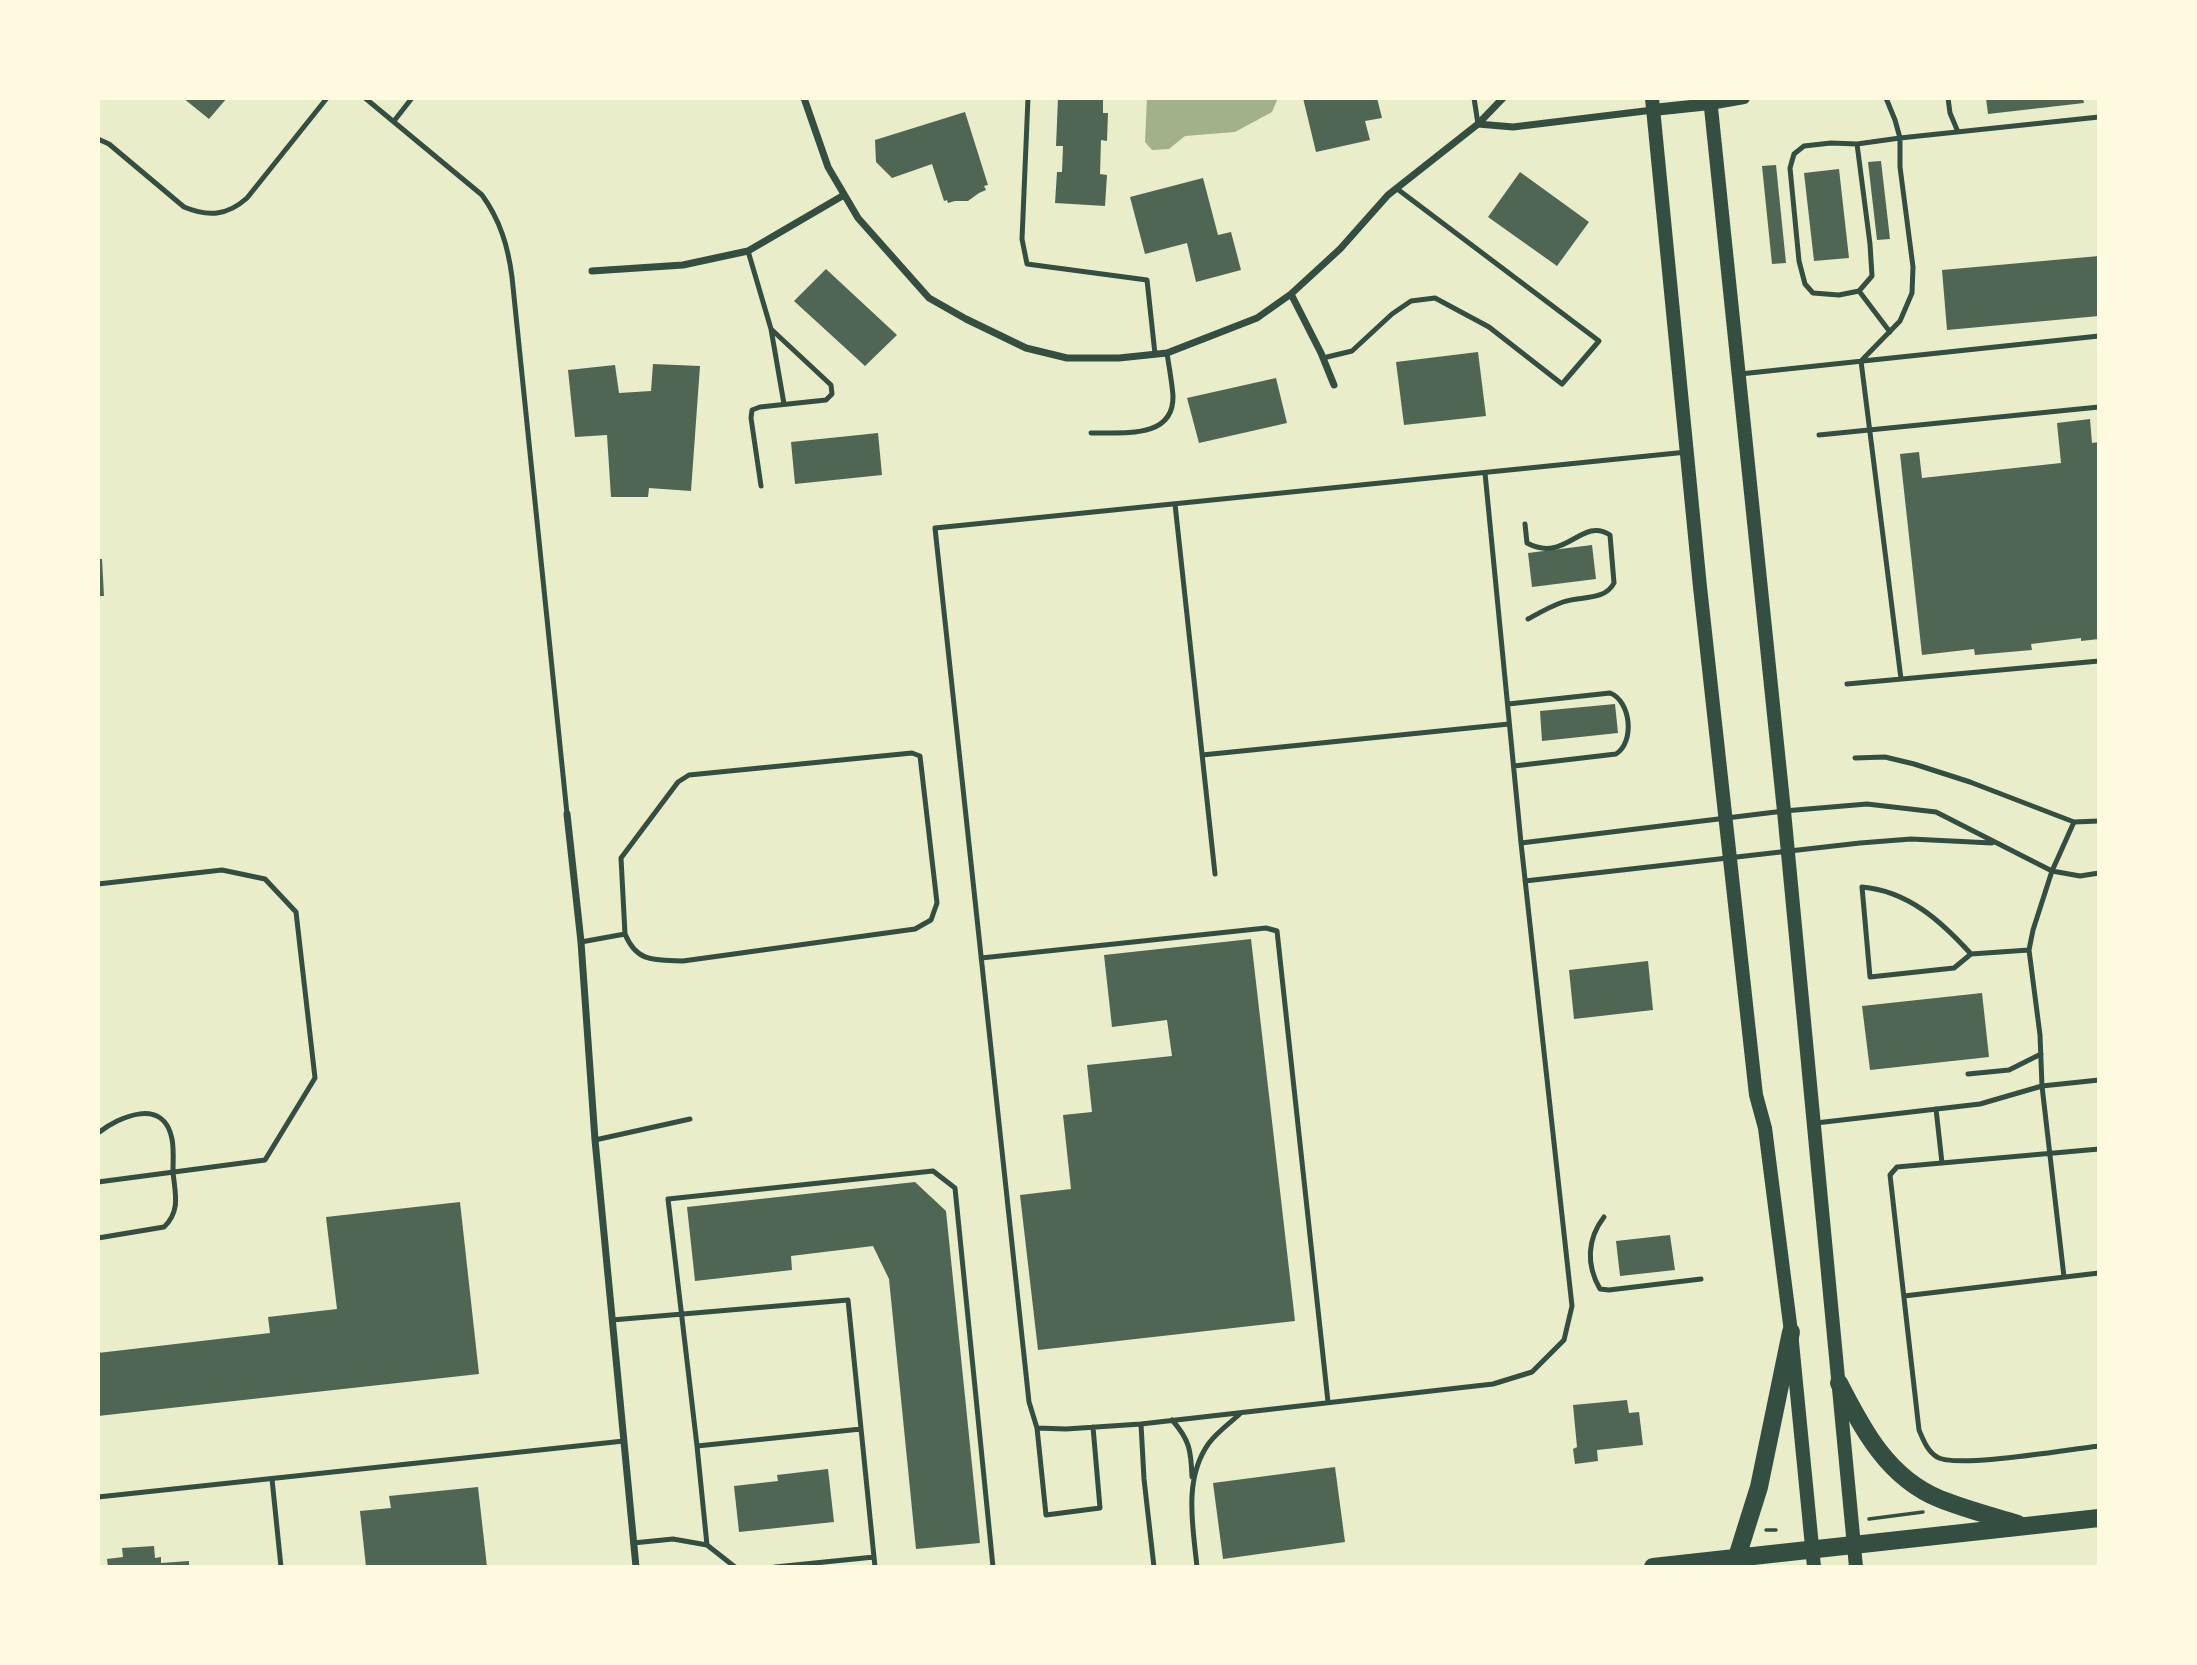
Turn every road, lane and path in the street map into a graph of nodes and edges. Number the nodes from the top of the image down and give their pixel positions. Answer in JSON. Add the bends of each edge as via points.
{"nodes":[{"id":1,"x":327,"y":98,"type":"edge"},
{"id":2,"x":365,"y":98,"type":"edge"},
{"id":3,"x":412,"y":98,"type":"edge"},
{"id":4,"x":804,"y":98,"type":"edge"},
{"id":5,"x":1028,"y":98,"type":"edge"},
{"id":6,"x":1474,"y":98,"type":"edge"},
{"id":7,"x":1503,"y":98,"type":"edge"},
{"id":8,"x":1744,"y":98,"type":"edge"},
{"id":9,"x":1886,"y":98,"type":"edge"},
{"id":10,"x":1948,"y":98,"type":"edge"},
{"id":11,"x":1710,"y":101,"type":"edge"},
{"id":12,"x":1652,"y":104,"type":"edge"},
{"id":13,"x":2099,"y":117,"type":"edge"},
{"id":14,"x":394,"y":121,"type":"junction"},
{"id":15,"x":1478,"y":124,"type":"junction"},
{"id":16,"x":1958,"y":132,"type":"junction"},
{"id":17,"x":1900,"y":138,"type":"junction"},
{"id":18,"x":98,"y":139,"type":"edge"},
{"id":19,"x":1857,"y":144,"type":"junction"},
{"id":20,"x":1396,"y":188,"type":"junction"},
{"id":21,"x":844,"y":195,"type":"junction"},
{"id":22,"x":748,"y":251,"type":"junction"},
{"id":23,"x":592,"y":271,"type":"dead end"},
{"id":24,"x":1859,"y":291,"type":"junction"},
{"id":25,"x":1291,"y":294,"type":"junction"},
{"id":26,"x":771,"y":329,"type":"junction"},
{"id":27,"x":1890,"y":332,"type":"junction"},
{"id":28,"x":2099,"y":336,"type":"edge"},
{"id":29,"x":1167,"y":353,"type":"junction"},
{"id":30,"x":1155,"y":354,"type":"junction"},
{"id":31,"x":1323,"y":358,"type":"junction"},
{"id":32,"x":1861,"y":361,"type":"junction"},
{"id":33,"x":1738,"y":374,"type":"junction"},
{"id":34,"x":1334,"y":385,"type":"dead end"},
{"id":35,"x":783,"y":404,"type":"junction"},
{"id":36,"x":2099,"y":407,"type":"edge"},
{"id":37,"x":1869,"y":430,"type":"junction"},
{"id":38,"x":1091,"y":433,"type":"dead end"},
{"id":39,"x":1819,"y":435,"type":"dead end"},
{"id":40,"x":1688,"y":452,"type":"junction"},
{"id":41,"x":1485,"y":473,"type":"junction"},
{"id":42,"x":761,"y":485,"type":"dead end"},
{"id":43,"x":1175,"y":504,"type":"junction"},
{"id":44,"x":1525,"y":524,"type":"dead end"},
{"id":45,"x":1528,"y":619,"type":"dead end"},
{"id":46,"x":2099,"y":661,"type":"edge"},
{"id":47,"x":1901,"y":679,"type":"junction"},
{"id":48,"x":1847,"y":684,"type":"dead end"},
{"id":49,"x":1508,"y":704,"type":"junction"},
{"id":50,"x":1509,"y":724,"type":"junction"},
{"id":51,"x":1202,"y":755,"type":"junction"},
{"id":52,"x":1855,"y":758,"type":"dead end"},
{"id":53,"x":1514,"y":766,"type":"junction"},
{"id":54,"x":1783,"y":811,"type":"junction"},
{"id":55,"x":567,"y":814,"type":"joint"},
{"id":56,"x":1725,"y":818,"type":"junction"},
{"id":57,"x":2099,"y":821,"type":"edge"},
{"id":58,"x":2074,"y":822,"type":"junction"},
{"id":59,"x":1521,"y":843,"type":"junction"},
{"id":60,"x":1995,"y":843,"type":"junction"},
{"id":61,"x":1787,"y":850,"type":"junction"},
{"id":62,"x":1730,"y":858,"type":"junction"},
{"id":63,"x":2052,"y":872,"type":"junction"},
{"id":64,"x":2099,"y":873,"type":"edge"},
{"id":65,"x":1215,"y":874,"type":"dead end"},
{"id":66,"x":1525,"y":881,"type":"junction"},
{"id":67,"x":98,"y":884,"type":"edge"},
{"id":68,"x":625,"y":934,"type":"junction"},
{"id":69,"x":580,"y":942,"type":"junction"},
{"id":70,"x":2029,"y":950,"type":"junction"},
{"id":71,"x":1971,"y":954,"type":"junction"},
{"id":72,"x":981,"y":958,"type":"junction"},
{"id":73,"x":2041,"y":1054,"type":"junction"},
{"id":74,"x":1968,"y":1074,"type":"dead end"},
{"id":75,"x":2099,"y":1080,"type":"edge"},
{"id":76,"x":2042,"y":1086,"type":"junction"},
{"id":77,"x":1937,"y":1109,"type":"junction"},
{"id":78,"x":690,"y":1119,"type":"dead end"},
{"id":79,"x":1813,"y":1123,"type":"junction"},
{"id":80,"x":98,"y":1133,"type":"edge"},
{"id":81,"x":595,"y":1140,"type":"junction"},
{"id":82,"x":2099,"y":1149,"type":"edge"},
{"id":83,"x":2050,"y":1153,"type":"junction"},
{"id":84,"x":1942,"y":1163,"type":"junction"},
{"id":85,"x":173,"y":1172,"type":"junction"},
{"id":86,"x":98,"y":1182,"type":"edge"},
{"id":87,"x":1604,"y":1217,"type":"dead end"},
{"id":88,"x":98,"y":1238,"type":"edge"},
{"id":89,"x":2099,"y":1273,"type":"edge"},
{"id":90,"x":2064,"y":1277,"type":"junction"},
{"id":91,"x":1701,"y":1279,"type":"dead end"},
{"id":92,"x":1904,"y":1296,"type":"junction"},
{"id":93,"x":680,"y":1313,"type":"junction"},
{"id":94,"x":612,"y":1320,"type":"junction"},
{"id":95,"x":1791,"y":1332,"type":"junction"},
{"id":96,"x":1839,"y":1383,"type":"junction"},
{"id":97,"x":1328,"y":1402,"type":"junction"},
{"id":98,"x":1242,"y":1412,"type":"junction"},
{"id":99,"x":1172,"y":1420,"type":"junction"},
{"id":100,"x":1141,"y":1424,"type":"junction"},
{"id":101,"x":1093,"y":1427,"type":"junction"},
{"id":102,"x":1037,"y":1428,"type":"junction"},
{"id":103,"x":861,"y":1429,"type":"junction"},
{"id":104,"x":624,"y":1441,"type":"junction"},
{"id":105,"x":697,"y":1446,"type":"junction"},
{"id":106,"x":2099,"y":1446,"type":"edge"},
{"id":107,"x":272,"y":1479,"type":"junction"},
{"id":108,"x":1192,"y":1480,"type":"junction"},
{"id":109,"x":98,"y":1497,"type":"edge"},
{"id":110,"x":1930,"y":1512,"type":"dead end"},
{"id":111,"x":2099,"y":1518,"type":"edge"},
{"id":112,"x":1866,"y":1519,"type":"dead end"},
{"id":113,"x":2024,"y":1526,"type":"junction"},
{"id":114,"x":1776,"y":1530,"type":"dead end"},
{"id":115,"x":1766,"y":1531,"type":"dead end"},
{"id":116,"x":633,"y":1543,"type":"junction"},
{"id":117,"x":706,"y":1545,"type":"junction"},
{"id":118,"x":1853,"y":1545,"type":"junction"},
{"id":119,"x":874,"y":1557,"type":"junction"},
{"id":120,"x":1737,"y":1557,"type":"junction"},
{"id":121,"x":1813,"y":1558,"type":"edge"},
{"id":122,"x":281,"y":1567,"type":"edge"},
{"id":123,"x":636,"y":1567,"type":"edge"},
{"id":124,"x":735,"y":1567,"type":"edge"},
{"id":125,"x":775,"y":1567,"type":"edge"},
{"id":126,"x":875,"y":1567,"type":"edge"},
{"id":127,"x":993,"y":1567,"type":"edge"},
{"id":128,"x":1154,"y":1567,"type":"edge"},
{"id":129,"x":1197,"y":1567,"type":"edge"},
{"id":130,"x":1653,"y":1567,"type":"edge"},
{"id":131,"x":1856,"y":1567,"type":"edge"}],
"edges":[{"from":1,"to":18,"type":"lane","via":[[247,198],[236,208],[213,215],[184,207]]},
{"from":2,"to":14,"type":"lane"},
{"from":3,"to":14,"type":"lane"},
{"from":4,"to":21,"type":"street","via":[[828,167]]},
{"from":5,"to":30,"type":"lane","via":[[1022,239],[1027,264],[1147,280]]},
{"from":6,"to":15,"type":"lane"},
{"from":7,"to":15,"type":"street"},
{"from":8,"to":11,"type":"street"},
{"from":9,"to":17,"type":"lane"},
{"from":10,"to":16,"type":"lane"},
{"from":11,"to":12,"type":"street"},
{"from":11,"to":33,"type":"main road"},
{"from":12,"to":15,"type":"street","via":[[1513,127]]},
{"from":12,"to":40,"type":"main road"},
{"from":13,"to":16,"type":"lane"},
{"from":14,"to":55,"type":"lane","via":[[482,195],[499,223],[509,256]]},
{"from":15,"to":20,"type":"street"},
{"from":16,"to":17,"type":"lane"},
{"from":17,"to":19,"type":"lane"},
{"from":17,"to":27,"type":"lane","via":[[1912,293]]},
{"from":19,"to":24,"type":"lane","via":[[1872,276]]},
{"from":19,"to":24,"type":"lane","via":[[1804,146],[1794,154],[1790,168],[1805,284],[1813,293]]},
{"from":20,"to":25,"type":"street"},
{"from":20,"to":31,"type":"lane","via":[[1599,341],[1562,384],[1489,327],[1435,298],[1411,301],[1352,351]]},
{"from":21,"to":22,"type":"street"},
{"from":21,"to":30,"type":"street","via":[[858,218],[929,298],[966,319],[1026,348],[1067,358]]},
{"from":22,"to":23,"type":"street","via":[[683,265]]},
{"from":22,"to":26,"type":"lane"},
{"from":24,"to":27,"type":"lane"},
{"from":25,"to":29,"type":"street","via":[[1257,318]]},
{"from":25,"to":31,"type":"street"},
{"from":26,"to":35,"type":"lane"},
{"from":26,"to":35,"type":"lane","via":[[831,385],[832,394],[826,400]]},
{"from":27,"to":32,"type":"lane"},
{"from":28,"to":32,"type":"lane"},
{"from":29,"to":30,"type":"street"},
{"from":29,"to":38,"type":"lane","via":[[1173,398],[1163,424],[1137,432]]},
{"from":31,"to":34,"type":"street"},
{"from":32,"to":33,"type":"lane"},
{"from":32,"to":37,"type":"lane"},
{"from":33,"to":54,"type":"main road"},
{"from":35,"to":42,"type":"lane","via":[[752,410]]},
{"from":36,"to":37,"type":"lane"},
{"from":37,"to":39,"type":"lane"},
{"from":37,"to":47,"type":"lane"},
{"from":40,"to":41,"type":"lane"},
{"from":40,"to":56,"type":"main road"},
{"from":41,"to":43,"type":"lane"},
{"from":41,"to":49,"type":"lane"},
{"from":43,"to":51,"type":"lane"},
{"from":43,"to":72,"type":"lane","via":[[935,528]]},
{"from":44,"to":45,"type":"lane","via":[[1527,543],[1537,548],[1565,545],[1586,532],[1602,530],[1609,535],[1614,583],[1602,594],[1564,601]]},
{"from":46,"to":47,"type":"lane"},
{"from":47,"to":48,"type":"lane"},
{"from":49,"to":50,"type":"lane"},
{"from":49,"to":53,"type":"lane","via":[[1610,693],[1625,706],[1628,738],[1616,754]]},
{"from":50,"to":51,"type":"lane"},
{"from":50,"to":53,"type":"lane"},
{"from":51,"to":65,"type":"lane"},
{"from":52,"to":58,"type":"lane","via":[[1885,757],[1914,764]]},
{"from":53,"to":59,"type":"lane"},
{"from":54,"to":56,"type":"lane"},
{"from":54,"to":60,"type":"lane","via":[[1867,804],[1936,812]]},
{"from":54,"to":61,"type":"main road"},
{"from":55,"to":69,"type":"street"},
{"from":56,"to":59,"type":"lane"},
{"from":56,"to":62,"type":"main road"},
{"from":57,"to":58,"type":"lane"},
{"from":58,"to":63,"type":"lane"},
{"from":59,"to":66,"type":"lane"},
{"from":60,"to":61,"type":"lane","via":[[1911,839]]},
{"from":60,"to":63,"type":"lane"},
{"from":61,"to":62,"type":"lane"},
{"from":61,"to":79,"type":"main road"},
{"from":62,"to":66,"type":"lane"},
{"from":62,"to":95,"type":"main road","via":[[1756,1095],[1765,1128]]},
{"from":63,"to":64,"type":"lane"},
{"from":63,"to":70,"type":"lane"},
{"from":66,"to":97,"type":"lane","via":[[1572,1306],[1564,1339],[1532,1372],[1493,1384]]},
{"from":67,"to":85,"type":"lane","via":[[222,870],[265,879],[296,912],[315,1079],[265,1160]]},
{"from":68,"to":68,"type":"lane","via":[[630,946],[646,959],[683,961],[915,929],[931,920],[937,903],[920,756],[912,753],[689,775],[678,782],[621,858]]},
{"from":68,"to":69,"type":"lane"},
{"from":69,"to":81,"type":"street"},
{"from":70,"to":71,"type":"lane"},
{"from":70,"to":73,"type":"lane"},
{"from":71,"to":71,"type":"lane","via":[[1954,968],[1870,977],[1862,887],[1893,892],[1917,905]]},
{"from":72,"to":97,"type":"lane","via":[[1266,928],[1277,931]]},
{"from":72,"to":102,"type":"lane","via":[[1029,1402]]},
{"from":73,"to":74,"type":"lane","via":[[2009,1070]]},
{"from":73,"to":76,"type":"lane"},
{"from":75,"to":76,"type":"lane"},
{"from":76,"to":77,"type":"lane","via":[[1980,1104]]},
{"from":76,"to":83,"type":"lane"},
{"from":77,"to":79,"type":"lane"},
{"from":77,"to":84,"type":"lane"},
{"from":78,"to":81,"type":"lane"},
{"from":79,"to":96,"type":"main road"},
{"from":80,"to":85,"type":"lane","via":[[133,1114],[157,1117],[172,1137]]},
{"from":81,"to":94,"type":"street"},
{"from":82,"to":83,"type":"lane"},
{"from":83,"to":84,"type":"lane"},
{"from":83,"to":90,"type":"lane"},
{"from":84,"to":92,"type":"lane","via":[[1897,1167],[1890,1175]]},
{"from":85,"to":86,"type":"lane"},
{"from":85,"to":88,"type":"lane","via":[[176,1207],[172,1220],[164,1227]]},
{"from":87,"to":91,"type":"lane","via":[[1589,1256],[1600,1289]]},
{"from":89,"to":90,"type":"lane"},
{"from":90,"to":92,"type":"lane"},
{"from":92,"to":106,"type":"lane","via":[[1919,1430],[1938,1458],[1961,1461]]},
{"from":93,"to":94,"type":"lane"},
{"from":93,"to":103,"type":"lane","via":[[848,1300]]},
{"from":93,"to":105,"type":"lane"},
{"from":93,"to":127,"type":"lane","via":[[668,1199],[933,1171],[954,1188]]},
{"from":94,"to":104,"type":"street"},
{"from":95,"to":120,"type":"main road","via":[[1759,1487]]},
{"from":95,"to":121,"type":"main road"},
{"from":96,"to":113,"type":"main road","via":[[1864,1433],[1908,1481],[1937,1498]]},
{"from":96,"to":118,"type":"main road"},
{"from":97,"to":98,"type":"lane"},
{"from":98,"to":99,"type":"lane"},
{"from":98,"to":108,"type":"lane","via":[[1209,1444]]},
{"from":99,"to":100,"type":"lane"},
{"from":99,"to":108,"type":"lane","via":[[1191,1451]]},
{"from":100,"to":101,"type":"lane"},
{"from":100,"to":128,"type":"lane"},
{"from":101,"to":102,"type":"lane"},
{"from":101,"to":102,"type":"lane","via":[[1100,1508],[1046,1515]]},
{"from":103,"to":105,"type":"lane"},
{"from":103,"to":119,"type":"lane"},
{"from":104,"to":107,"type":"lane"},
{"from":104,"to":116,"type":"street"},
{"from":105,"to":117,"type":"lane"},
{"from":107,"to":109,"type":"lane"},
{"from":107,"to":122,"type":"lane"},
{"from":108,"to":129,"type":"lane"},
{"from":110,"to":112,"type":"path"},
{"from":111,"to":113,"type":"main road"},
{"from":113,"to":118,"type":"main road"},
{"from":114,"to":115,"type":"path"},
{"from":116,"to":117,"type":"lane","via":[[673,1539]]},
{"from":116,"to":123,"type":"street"},
{"from":117,"to":124,"type":"lane"},
{"from":118,"to":121,"type":"main road"},
{"from":118,"to":131,"type":"main road"},
{"from":119,"to":125,"type":"lane"},
{"from":119,"to":126,"type":"lane"},
{"from":120,"to":121,"type":"main road"},
{"from":120,"to":130,"type":"main road"}]}
